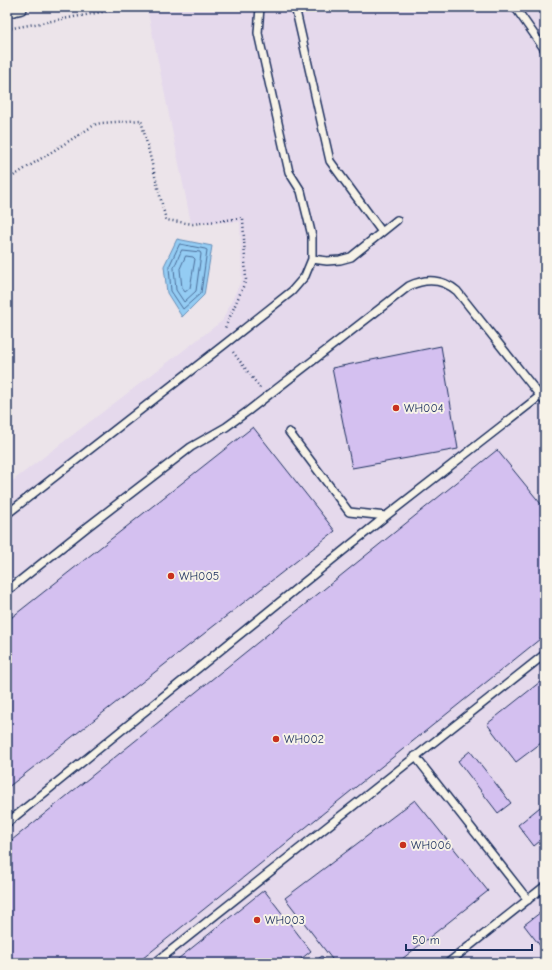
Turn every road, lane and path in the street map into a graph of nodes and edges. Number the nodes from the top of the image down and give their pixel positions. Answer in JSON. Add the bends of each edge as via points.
{"nodes":[{"id":1,"x":20,"y":7,"type":"edge"},
{"id":2,"x":130,"y":7,"type":"edge"},
{"id":3,"x":260,"y":7,"type":"edge"},
{"id":4,"x":297,"y":7,"type":"edge"},
{"id":5,"x":515,"y":7,"type":"edge"},
{"id":6,"x":7,"y":10,"type":"edge"},
{"id":7,"x":7,"y":29,"type":"edge"},
{"id":8,"x":545,"y":50,"type":"edge"},
{"id":9,"x":7,"y":180,"type":"edge"},
{"id":10,"x":397,"y":220,"type":"dead end"},
{"id":11,"x":382,"y":232,"type":"junction"},
{"id":12,"x":312,"y":260,"type":"junction"},
{"id":13,"x":225,"y":344,"type":"junction"},
{"id":14,"x":266,"y":396,"type":"junction"},
{"id":15,"x":543,"y":399,"type":"edge"},
{"id":16,"x":289,"y":432,"type":"dead end"},
{"id":17,"x":7,"y":514,"type":"edge"},
{"id":18,"x":386,"y":516,"type":"junction"},
{"id":19,"x":7,"y":592,"type":"edge"},
{"id":20,"x":545,"y":654,"type":"edge"},
{"id":21,"x":416,"y":756,"type":"junction"},
{"id":22,"x":7,"y":823,"type":"edge"},
{"id":23,"x":545,"y":886,"type":"edge"},
{"id":24,"x":528,"y":900,"type":"junction"},
{"id":25,"x":154,"y":963,"type":"edge"},
{"id":26,"x":448,"y":963,"type":"edge"}],
"edges":[{"from":1,"to":6,"type":"street"},
{"from":2,"to":7,"type":"path"},
{"from":3,"to":12,"type":"lane","via":[[258,33],[289,172],[301,191],[312,236]]},
{"from":4,"to":11,"type":"lane","via":[[330,161]]},
{"from":5,"to":8,"type":"lane"},
{"from":9,"to":13,"type":"path","via":[[96,124],[141,120],[166,220],[193,224],[243,218],[246,280],[221,336]]},
{"from":10,"to":11,"type":"lane"},
{"from":11,"to":12,"type":"lane","via":[[351,257],[340,260]]},
{"from":12,"to":13,"type":"lane","via":[[305,276],[292,291]]},
{"from":13,"to":14,"type":"path","via":[[239,358]]},
{"from":13,"to":17,"type":"lane"},
{"from":14,"to":15,"type":"lane","via":[[409,286],[424,281],[446,284],[457,291]]},
{"from":14,"to":19,"type":"lane","via":[[226,427],[191,447]]},
{"from":15,"to":18,"type":"lane"},
{"from":16,"to":18,"type":"lane","via":[[349,512]]},
{"from":18,"to":22,"type":"lane"},
{"from":20,"to":21,"type":"lane"},
{"from":21,"to":24,"type":"lane"},
{"from":21,"to":25,"type":"lane"},
{"from":23,"to":24,"type":"lane"},
{"from":24,"to":26,"type":"lane"}]}
